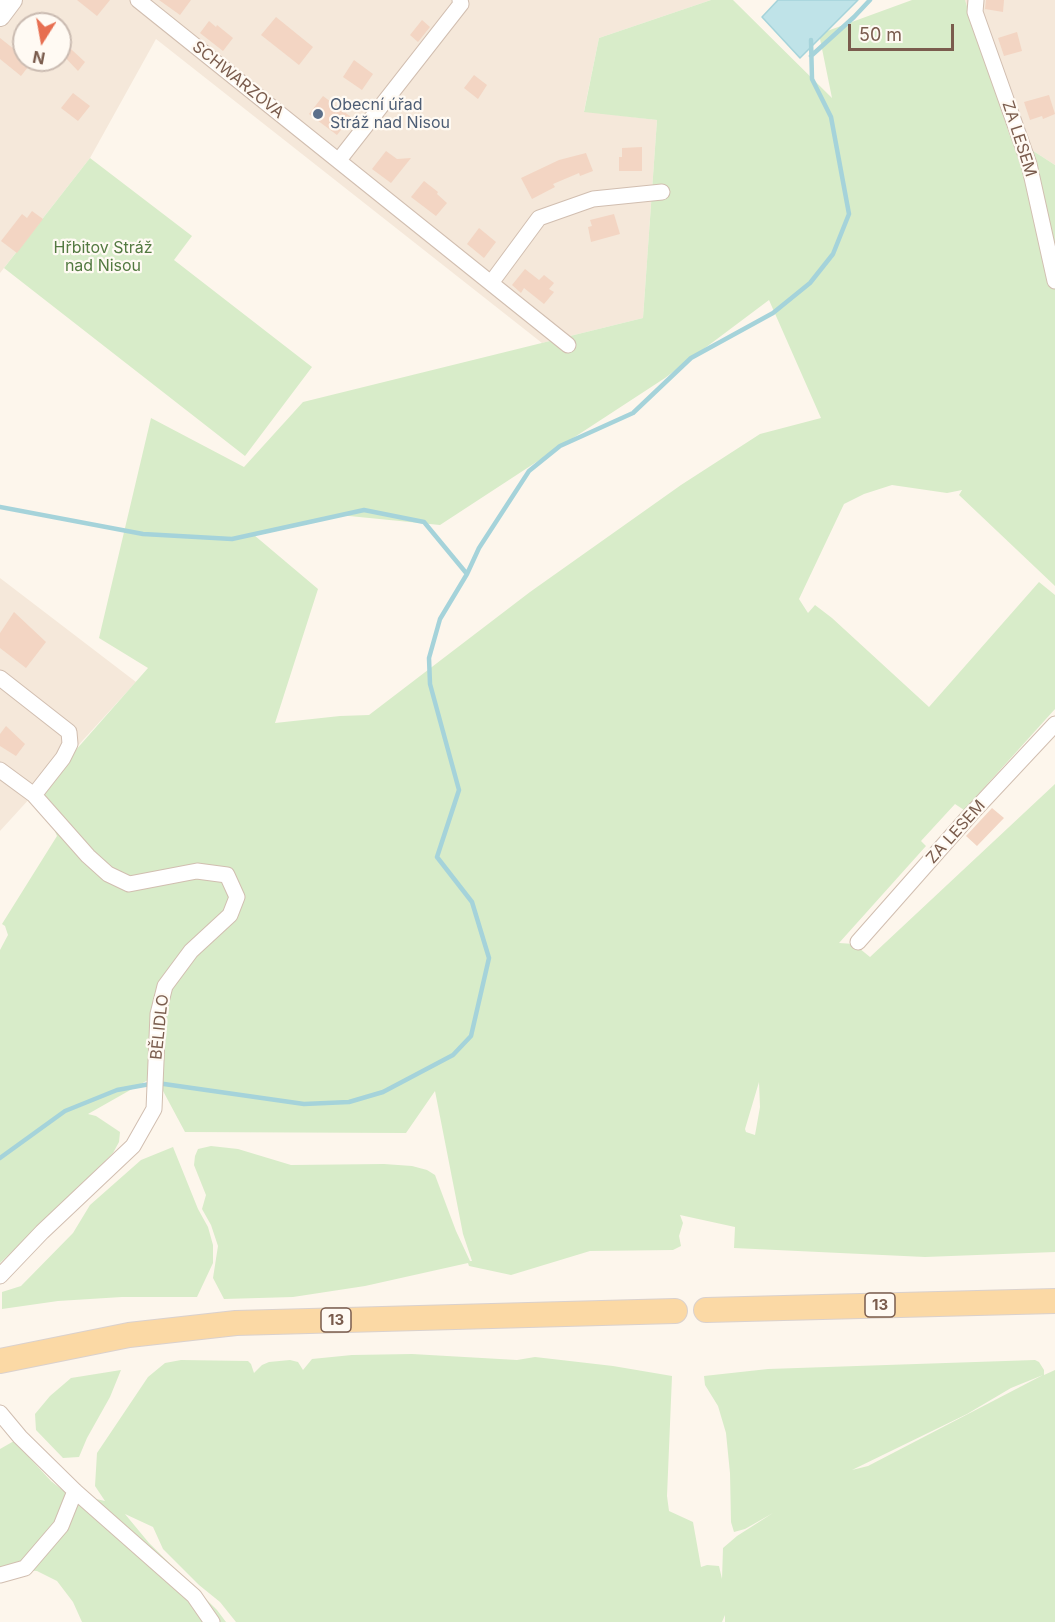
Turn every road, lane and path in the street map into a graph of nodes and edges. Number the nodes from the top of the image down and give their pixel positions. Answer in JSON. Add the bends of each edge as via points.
{"nodes":[{"id":1,"x":12,"y":0,"type":"edge"},
{"id":2,"x":138,"y":0,"type":"edge"},
{"id":3,"x":460,"y":0,"type":"edge"},
{"id":4,"x":976,"y":0,"type":"edge"},
{"id":5,"x":0,"y":16,"type":"edge"},
{"id":6,"x":339,"y":160,"type":"junction"},
{"id":7,"x":662,"y":192,"type":"dead end"},
{"id":8,"x":1055,"y":281,"type":"edge"},
{"id":9,"x":491,"y":283,"type":"junction"},
{"id":10,"x":568,"y":345,"type":"dead end"},
{"id":11,"x":0,"y":678,"type":"edge"},
{"id":12,"x":1055,"y":724,"type":"edge"},
{"id":13,"x":0,"y":770,"type":"edge"},
{"id":14,"x":34,"y":795,"type":"junction"},
{"id":15,"x":858,"y":942,"type":"dead end"},
{"id":16,"x":0,"y":1276,"type":"edge"},
{"id":17,"x":1055,"y":1301,"type":"edge"},
{"id":18,"x":706,"y":1310,"type":"dead end"},
{"id":19,"x":675,"y":1311,"type":"dead end"},
{"id":20,"x":0,"y":1362,"type":"edge"},
{"id":21,"x":0,"y":1413,"type":"edge"},
{"id":22,"x":75,"y":1491,"type":"junction"},
{"id":23,"x":0,"y":1575,"type":"edge"},
{"id":24,"x":212,"y":1622,"type":"edge"}],
"edges":[{"from":1,"to":5,"type":"street"},
{"from":2,"to":6,"type":"street","name":"SCHWARZOVA"},
{"from":3,"to":6,"type":"street"},
{"from":4,"to":8,"type":"street","name":"ZA LESEM","via":[[975,12],[1029,164]]},
{"from":6,"to":9,"type":"street","name":"SCHWARZOVA"},
{"from":7,"to":9,"type":"street","via":[[593,199],[539,218]]},
{"from":9,"to":10,"type":"street","name":"SCHWARZOVA"},
{"from":11,"to":14,"type":"street","via":[[69,732],[70,744],[63,758]]},
{"from":12,"to":15,"type":"street","name":"ZA LESEM"},
{"from":13,"to":14,"type":"street","name":"BĚLIDLO"},
{"from":14,"to":16,"type":"street","name":"BĚLIDLO","via":[[88,856],[108,874],[129,885],[197,871],[227,875],[237,897],[230,915],[191,951],[165,986],[158,1014],[154,1109],[133,1146]]},
{"from":17,"to":18,"type":"main road","number":"13"},
{"from":19,"to":20,"type":"main road","number":"13","via":[[236,1323],[129,1335]]},
{"from":21,"to":22,"type":"street"},
{"from":22,"to":23,"type":"street","via":[[61,1526],[25,1568]]},
{"from":22,"to":24,"type":"street","via":[[194,1596]]}]}
